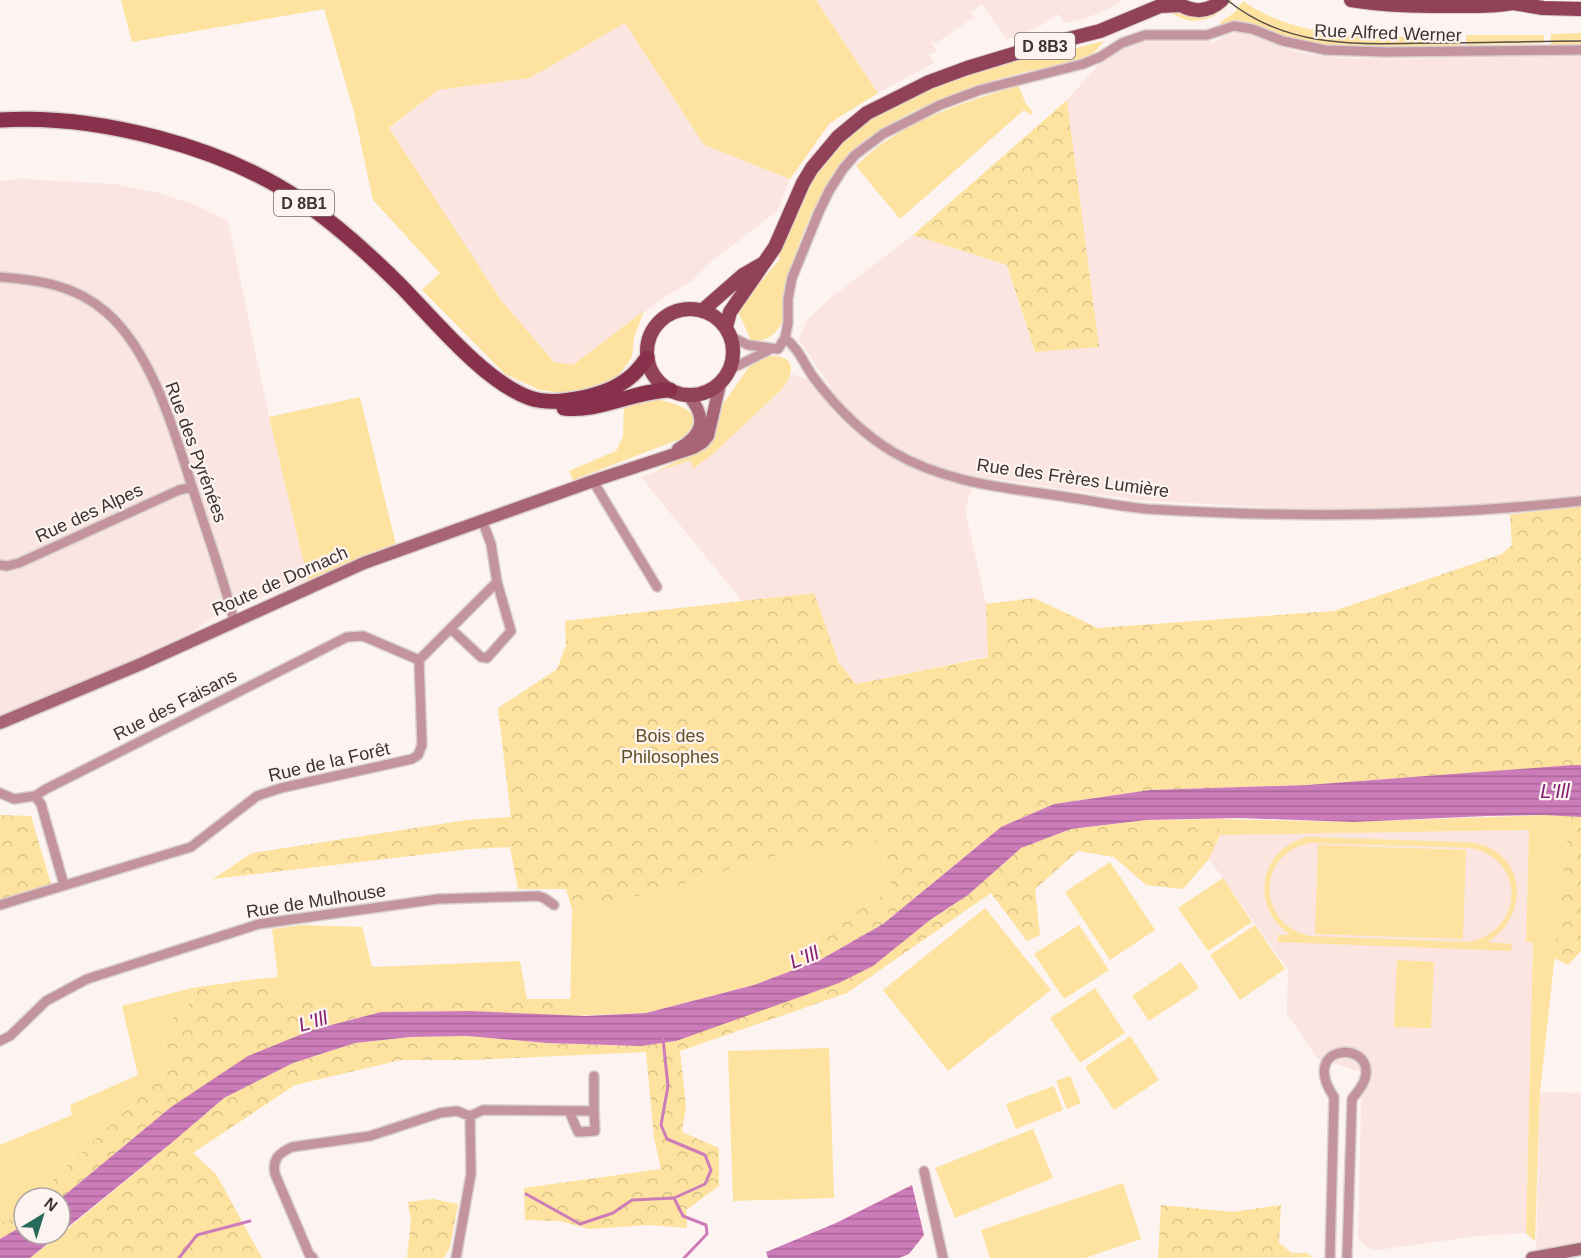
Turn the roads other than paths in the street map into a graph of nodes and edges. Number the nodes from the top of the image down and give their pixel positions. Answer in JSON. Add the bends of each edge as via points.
{"nodes":[{"id":1,"x":1147,"y":0,"type":"edge"},
{"id":2,"x":1222,"y":0,"type":"edge"},
{"id":3,"x":1351,"y":0,"type":"edge"},
{"id":4,"x":1177,"y":2,"type":"edge"},
{"id":5,"x":1518,"y":2,"type":"edge"},
{"id":6,"x":1581,"y":9,"type":"edge"},
{"id":7,"x":1121,"y":22,"type":"junction"},
{"id":8,"x":1581,"y":50,"type":"edge"},
{"id":9,"x":0,"y":120,"type":"edge"},
{"id":10,"x":762,"y":264,"type":"junction"},
{"id":11,"x":0,"y":277,"type":"edge"},
{"id":12,"x":703,"y":310,"type":"junction"},
{"id":13,"x":729,"y":332,"type":"junction"},
{"id":14,"x":785,"y":338,"type":"junction"},
{"id":15,"x":774,"y":349,"type":"junction"},
{"id":16,"x":647,"y":358,"type":"junction"},
{"id":17,"x":731,"y":369,"type":"junction"},
{"id":18,"x":720,"y":384,"type":"junction"},
{"id":19,"x":670,"y":390,"type":"junction"},
{"id":20,"x":688,"y":395,"type":"junction"},
{"id":21,"x":550,"y":402,"type":"junction"},
{"id":22,"x":662,"y":457,"type":"junction"},
{"id":23,"x":587,"y":483,"type":"junction"},
{"id":24,"x":192,"y":487,"type":"junction"},
{"id":25,"x":1581,"y":501,"type":"edge"},
{"id":26,"x":482,"y":520,"type":"junction"},
{"id":27,"x":0,"y":566,"type":"edge"},
{"id":28,"x":497,"y":582,"type":"junction"},
{"id":29,"x":657,"y":587,"type":"dead end"},
{"id":30,"x":234,"y":621,"type":"junction"},
{"id":31,"x":451,"y":629,"type":"junction"},
{"id":32,"x":419,"y":660,"type":"junction"},
{"id":33,"x":0,"y":723,"type":"edge"},
{"id":34,"x":0,"y":793,"type":"edge"},
{"id":35,"x":35,"y":796,"type":"junction"},
{"id":36,"x":64,"y":885,"type":"junction"},
{"id":37,"x":0,"y":905,"type":"edge"},
{"id":38,"x":554,"y":905,"type":"dead end"},
{"id":39,"x":0,"y":1041,"type":"edge"},
{"id":40,"x":594,"y":1076,"type":"dead end"},
{"id":41,"x":569,"y":1111,"type":"junction"},
{"id":42,"x":594,"y":1111,"type":"junction"},
{"id":43,"x":470,"y":1116,"type":"junction"},
{"id":44,"x":924,"y":1171,"type":"dead end"},
{"id":45,"x":1581,"y":1249,"type":"edge"},
{"id":46,"x":313,"y":1258,"type":"edge"},
{"id":47,"x":456,"y":1258,"type":"edge"},
{"id":48,"x":943,"y":1258,"type":"edge"},
{"id":49,"x":1330,"y":1258,"type":"edge"},
{"id":50,"x":1347,"y":1258,"type":"edge"},
{"id":51,"x":1532,"y":1258,"type":"edge"}],
"edges":[{"from":1,"to":7,"type":"main road","number":"D 8B3"},
{"from":2,"to":4,"type":"main road","via":[[1203,10],[1191,10]]},
{"from":3,"to":5,"type":"main road","via":[[1408,5]]},
{"from":4,"to":7,"type":"main road","number":"D 8B3"},
{"from":5,"to":6,"type":"main road","via":[[1543,8]]},
{"from":7,"to":10,"type":"main road","number":"D 8B3","via":[[1086,36],[967,68],[881,105],[859,119],[819,159],[775,247]]},
{"from":8,"to":14,"type":"street","name":"Rue Alfred Werner","via":[[1325,50],[1234,26],[1207,35],[1145,34],[1083,64],[980,90],[900,124],[849,162],[829,191],[792,278]]},
{"from":9,"to":21,"type":"highway","number":"D 8B1","via":[[53,120],[133,132],[228,162],[267,181],[301,200],[365,250],[503,384],[528,398]]},
{"from":10,"to":12,"type":"main road","number":"D 8B3","via":[[743,275]]},
{"from":10,"to":13,"type":"main road","number":"D 8B3","via":[[730,312]]},
{"from":11,"to":24,"type":"street","name":"Rue des Pyrénées","via":[[66,287],[121,326],[155,384]]},
{"from":12,"to":13,"type":"main road","via":[[720,320]]},
{"from":12,"to":16,"type":"main road","via":[[686,308],[664,316],[650,336]]},
{"from":13,"to":15,"type":"street","via":[[748,345]]},
{"from":13,"to":17,"type":"main road","via":[[734,349]]},
{"from":14,"to":15,"type":"street"},
{"from":14,"to":25,"type":"street","name":"Rue des Frères Lumière","via":[[798,350],[835,404],[876,441],[922,467],[989,485],[1145,508],[1317,515],[1474,511]]},
{"from":15,"to":17,"type":"street"},
{"from":16,"to":19,"type":"main road","via":[[655,376]]},
{"from":16,"to":21,"type":"highway","number":"D 8B1","via":[[629,379],[612,388]]},
{"from":17,"to":18,"type":"main road"},
{"from":18,"to":20,"type":"main road","via":[[705,393]]},
{"from":18,"to":22,"type":"main road","via":[[710,429],[703,442]]},
{"from":19,"to":20,"type":"main road"},
{"from":19,"to":21,"type":"highway","number":"D 8B1","via":[[577,409]]},
{"from":20,"to":22,"type":"main road","via":[[699,410],[699,430],[688,444]]},
{"from":22,"to":23,"type":"main road","name":"Route de Dornach"},
{"from":23,"to":26,"type":"main road","name":"Route de Dornach"},
{"from":23,"to":29,"type":"street"},
{"from":24,"to":27,"type":"street","name":"Rue des Alpes","via":[[19,563]]},
{"from":24,"to":30,"type":"street","name":"Rue des Pyrénées"},
{"from":26,"to":28,"type":"street","via":[[491,544]]},
{"from":26,"to":30,"type":"main road","name":"Route de Dornach","via":[[354,567]]},
{"from":28,"to":31,"type":"street"},
{"from":28,"to":31,"type":"street","via":[[511,631],[487,658]]},
{"from":30,"to":33,"type":"main road","name":"Route de Dornach"},
{"from":31,"to":32,"type":"street"},
{"from":32,"to":35,"type":"street","name":"Rue des Faisans","via":[[363,636],[347,637]]},
{"from":32,"to":36,"type":"street","name":"Rue de la Forêt","via":[[422,745],[412,759],[257,796],[191,847]]},
{"from":34,"to":35,"type":"street","via":[[14,799]]},
{"from":35,"to":36,"type":"street","via":[[41,804]]},
{"from":36,"to":37,"type":"street","name":"Rue de la Forêt"},
{"from":38,"to":39,"type":"street","name":"Rue de Mulhouse","via":[[538,896],[438,899],[259,924],[87,979],[46,1001]]},
{"from":40,"to":42,"type":"street"},
{"from":41,"to":42,"type":"street"},
{"from":41,"to":42,"type":"street","via":[[578,1132],[595,1131]]},
{"from":41,"to":43,"type":"street","via":[[483,1110]]},
{"from":43,"to":46,"type":"street","via":[[457,1111],[440,1113],[370,1136],[282,1151],[273,1165],[275,1174]]},
{"from":43,"to":47,"type":"street","via":[[471,1174]]},
{"from":44,"to":48,"type":"street"},
{"from":45,"to":51,"type":"main road"},
{"from":49,"to":50,"type":"street","via":[[1334,1097],[1323,1073],[1326,1062],[1335,1053],[1347,1052],[1364,1063],[1366,1074],[1352,1099]]}]}
